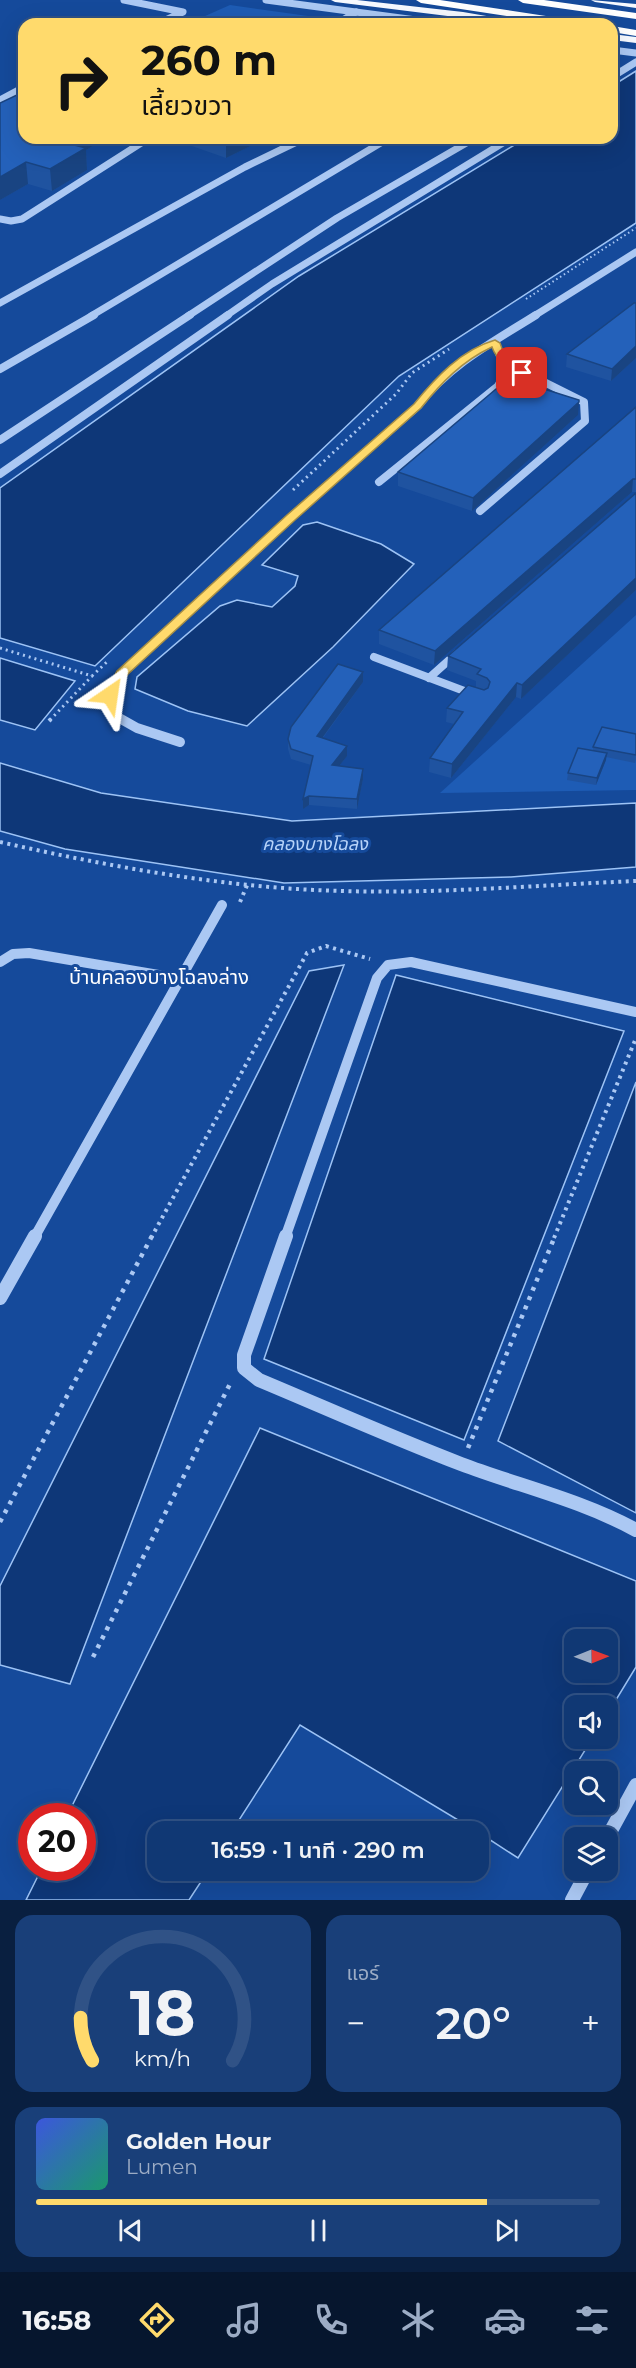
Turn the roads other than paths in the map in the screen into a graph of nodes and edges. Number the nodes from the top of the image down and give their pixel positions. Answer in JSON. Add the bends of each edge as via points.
{"nodes":[{"id":1,"x":124,"y":0,"type":"edge"},
{"id":2,"x":266,"y":0,"type":"edge"},
{"id":3,"x":335,"y":0,"type":"edge"},
{"id":4,"x":375,"y":0,"type":"edge"},
{"id":5,"x":421,"y":0,"type":"edge"},
{"id":6,"x":523,"y":0,"type":"edge"},
{"id":7,"x":595,"y":0,"type":"edge"},
{"id":8,"x":636,"y":6,"type":"edge"},
{"id":9,"x":356,"y":12,"type":"junction"},
{"id":10,"x":463,"y":14,"type":"junction"},
{"id":11,"x":636,"y":16,"type":"edge"},
{"id":12,"x":170,"y":18,"type":"edge"},
{"id":13,"x":346,"y":18,"type":"edge"},
{"id":14,"x":401,"y":18,"type":"edge"},
{"id":15,"x":489,"y":18,"type":"edge"},
{"id":16,"x":540,"y":18,"type":"edge"},
{"id":17,"x":618,"y":30,"type":"edge"},
{"id":18,"x":636,"y":33,"type":"edge"},
{"id":19,"x":618,"y":37,"type":"edge"},
{"id":20,"x":636,"y":40,"type":"edge"},
{"id":21,"x":618,"y":51,"type":"edge"},
{"id":22,"x":636,"y":53,"type":"edge"},
{"id":23,"x":636,"y":62,"type":"edge"},
{"id":24,"x":618,"y":73,"type":"edge"},
{"id":25,"x":18,"y":90,"type":"edge"},
{"id":26,"x":0,"y":100,"type":"edge"},
{"id":27,"x":140,"y":144,"type":"edge"},
{"id":28,"x":292,"y":144,"type":"edge"},
{"id":29,"x":379,"y":144,"type":"edge"},
{"id":30,"x":465,"y":144,"type":"edge"},
{"id":31,"x":501,"y":144,"type":"edge"},
{"id":32,"x":0,"y":219,"type":"edge"},
{"id":33,"x":636,"y":252,"type":"edge"},
{"id":34,"x":0,"y":303,"type":"edge"},
{"id":35,"x":495,"y":343,"type":"junction"},
{"id":36,"x":510,"y":365,"type":"junction"},
{"id":37,"x":0,"y":369,"type":"edge"},
{"id":38,"x":0,"y":440,"type":"edge"},
{"id":39,"x":0,"y":474,"type":"edge"},
{"id":40,"x":380,"y":482,"type":"dead end"},
{"id":41,"x":480,"y":511,"type":"dead end"},
{"id":42,"x":465,"y":646,"type":"edge"},
{"id":43,"x":374,"y":657,"type":"dead end"},
{"id":44,"x":429,"y":678,"type":"junction"},
{"id":45,"x":483,"y":698,"type":"edge"},
{"id":46,"x":180,"y":742,"type":"dead end"},
{"id":47,"x":222,"y":905,"type":"dead end"},
{"id":48,"x":0,"y":962,"type":"edge"},
{"id":49,"x":182,"y":979,"type":"junction"},
{"id":50,"x":636,"y":1012,"type":"edge"},
{"id":51,"x":0,"y":1298,"type":"edge"},
{"id":52,"x":636,"y":1530,"type":"edge"},
{"id":53,"x":636,"y":1785,"type":"edge"},
{"id":54,"x":613,"y":1827,"type":"edge"},
{"id":55,"x":582,"y":1881,"type":"edge"},
{"id":56,"x":572,"y":1900,"type":"edge"}],
"edges":[{"from":1,"to":12,"type":"street","via":[[183,12]]},
{"from":2,"to":9,"type":"street"},
{"from":3,"to":10,"type":"main road"},
{"from":4,"to":10,"type":"main road"},
{"from":5,"to":16,"type":"highway"},
{"from":6,"to":11,"type":"highway"},
{"from":7,"to":8,"type":"main road"},
{"from":9,"to":13,"type":"street"},
{"from":9,"to":14,"type":"street"},
{"from":10,"to":15,"type":"main road"},
{"from":17,"to":18,"type":"highway"},
{"from":19,"to":20,"type":"main road"},
{"from":21,"to":22,"type":"street"},
{"from":23,"to":24,"type":"street"},
{"from":25,"to":26,"type":"street"},
{"from":27,"to":32,"type":"street","via":[[22,219]]},
{"from":28,"to":34,"type":"street"},
{"from":29,"to":37,"type":"street"},
{"from":30,"to":38,"type":"street","via":[[337,218]]},
{"from":31,"to":39,"type":"street","via":[[272,284]]},
{"from":33,"to":35,"type":"street"},
{"from":35,"to":36,"type":"street","via":[[500,356]]},
{"from":35,"to":46,"type":"street","via":[[475,351],[434,385],[418,406],[122,673],[110,695],[109,705],[115,714],[126,724]]},
{"from":36,"to":40,"type":"street","via":[[498,386]]},
{"from":36,"to":41,"type":"street","via":[[584,402],[585,421]]},
{"from":42,"to":44,"type":"street"},
{"from":43,"to":44,"type":"street"},
{"from":44,"to":45,"type":"street"},
{"from":47,"to":49,"type":"street"},
{"from":48,"to":49,"type":"street","via":[[17,952],[29,953]]},
{"from":49,"to":51,"type":"street"},
{"from":50,"to":52,"type":"street","via":[[411,962],[388,965],[377,978],[244,1355],[244,1368],[259,1380],[462,1464],[570,1501]]},
{"from":53,"to":54,"type":"street"},
{"from":55,"to":56,"type":"street"}]}
